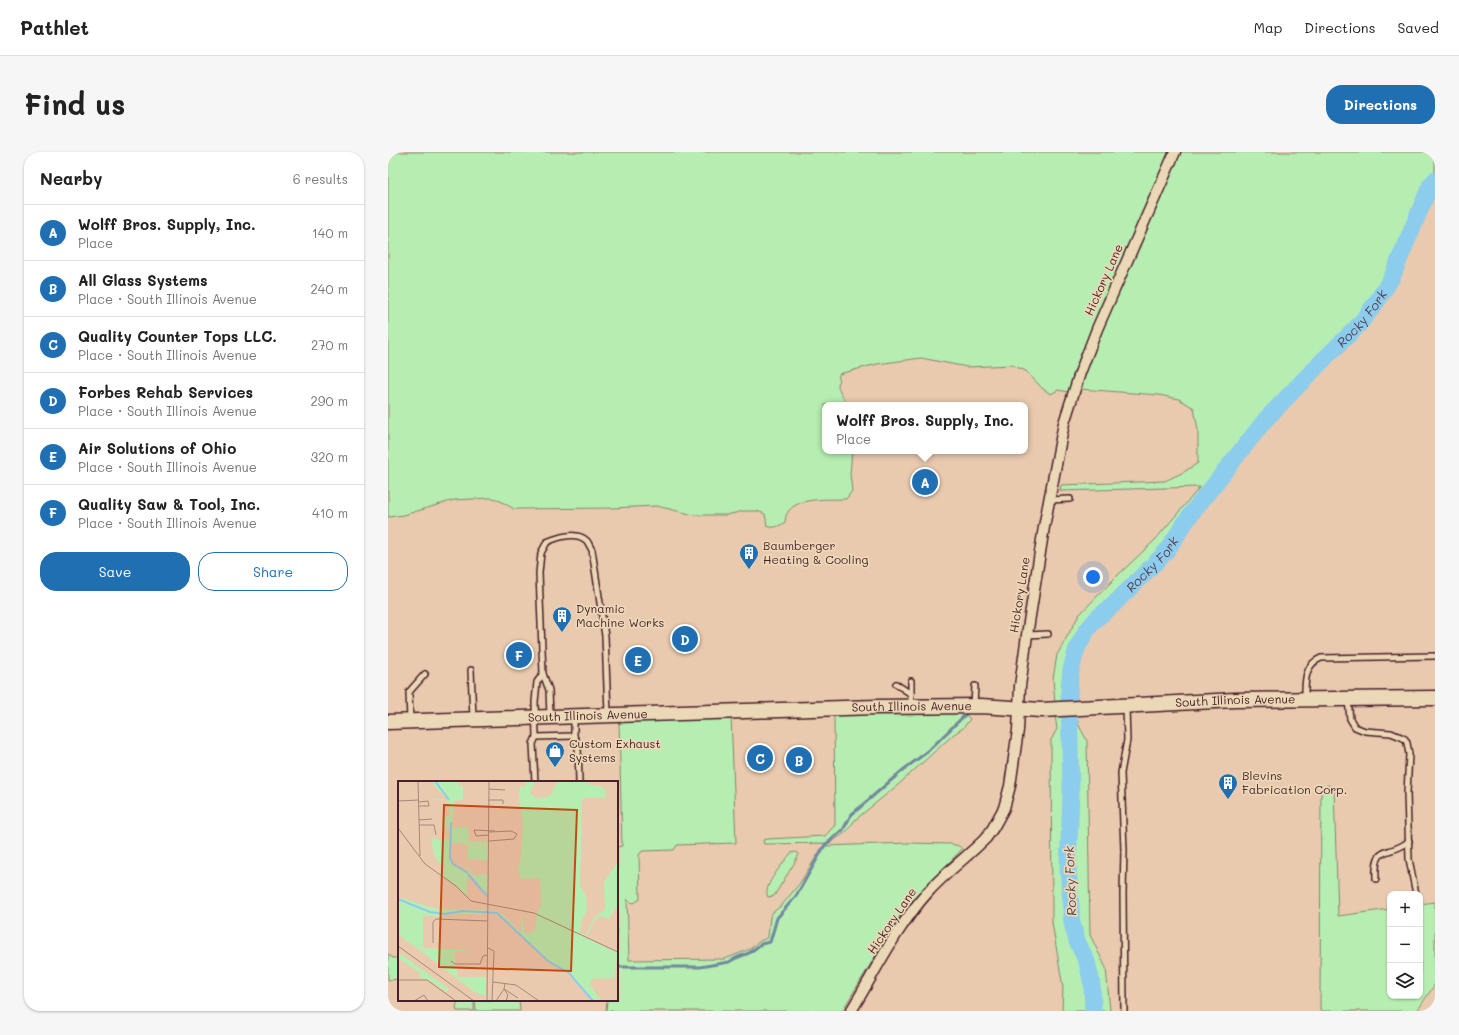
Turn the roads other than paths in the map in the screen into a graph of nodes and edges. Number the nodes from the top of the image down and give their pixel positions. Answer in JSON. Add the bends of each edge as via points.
{"nodes":[{"id":1,"x":1175,"y":152,"type":"edge"},
{"id":2,"x":1070,"y":499,"type":"dead end"},
{"id":3,"x":1049,"y":500,"type":"junction"},
{"id":4,"x":1048,"y":634,"type":"dead end"},
{"id":5,"x":1027,"y":635,"type":"junction"},
{"id":6,"x":1435,"y":656,"type":"edge"},
{"id":7,"x":472,"y":670,"type":"dead end"},
{"id":8,"x":425,"y":674,"type":"dead end"},
{"id":9,"x":543,"y":674,"type":"junction"},
{"id":10,"x":911,"y":681,"type":"dead end"},
{"id":11,"x":896,"y":684,"type":"dead end"},
{"id":12,"x":974,"y":686,"type":"dead end"},
{"id":13,"x":1435,"y":698,"type":"edge"},
{"id":14,"x":1348,"y":699,"type":"junction"},
{"id":15,"x":911,"y":700,"type":"junction"},
{"id":16,"x":1305,"y":700,"type":"junction"},
{"id":17,"x":974,"y":706,"type":"junction"},
{"id":18,"x":1126,"y":706,"type":"junction"},
{"id":19,"x":1019,"y":709,"type":"junction"},
{"id":20,"x":608,"y":715,"type":"junction"},
{"id":21,"x":574,"y":716,"type":"junction"},
{"id":22,"x":550,"y":717,"type":"junction"},
{"id":23,"x":535,"y":718,"type":"junction"},
{"id":24,"x":473,"y":719,"type":"junction"},
{"id":25,"x":410,"y":721,"type":"junction"},
{"id":26,"x":388,"y":722,"type":"edge"},
{"id":27,"x":574,"y":736,"type":"junction"},
{"id":28,"x":536,"y":737,"type":"junction"},
{"id":29,"x":535,"y":781,"type":"edge"},
{"id":30,"x":580,"y":781,"type":"edge"},
{"id":31,"x":1409,"y":841,"type":"junction"},
{"id":32,"x":1376,"y":879,"type":"dead end"},
{"id":33,"x":1415,"y":891,"type":"edge"},
{"id":34,"x":851,"y":1011,"type":"edge"},
{"id":35,"x":1124,"y":1011,"type":"edge"}],
"edges":[{"from":1,"to":3,"type":"street","name":"Hickory Lane","via":[[1080,373],[1064,423]]},
{"from":2,"to":3,"type":"lane"},
{"from":3,"to":5,"type":"street","name":"Hickory Lane"},
{"from":4,"to":5,"type":"lane"},
{"from":5,"to":19,"type":"street","name":"Hickory Lane"},
{"from":6,"to":16,"type":"lane","via":[[1315,660],[1307,672]]},
{"from":7,"to":24,"type":"lane"},
{"from":8,"to":25,"type":"lane","via":[[409,692]]},
{"from":9,"to":20,"type":"lane","via":[[539,573],[541,553],[547,542],[558,537],[580,536],[588,542],[592,550],[605,636]]},
{"from":9,"to":22,"type":"lane","via":[[549,690]]},
{"from":9,"to":23,"type":"lane","via":[[537,682]]},
{"from":10,"to":15,"type":"lane"},
{"from":11,"to":15,"type":"lane"},
{"from":12,"to":17,"type":"lane"},
{"from":13,"to":14,"type":"main road","name":"South Illinois Avenue"},
{"from":14,"to":16,"type":"main road","name":"South Illinois Avenue"},
{"from":14,"to":31,"type":"lane","via":[[1350,719],[1355,727],[1365,731],[1391,733],[1405,739],[1407,743]]},
{"from":15,"to":17,"type":"main road","name":"South Illinois Avenue"},
{"from":15,"to":20,"type":"main road","name":"South Illinois Avenue"},
{"from":16,"to":18,"type":"main road","name":"South Illinois Avenue","via":[[1235,700]]},
{"from":17,"to":19,"type":"main road","name":"South Illinois Avenue"},
{"from":18,"to":19,"type":"main road","name":"South Illinois Avenue"},
{"from":18,"to":35,"type":"lane","via":[[1127,740],[1121,773],[1124,850]]},
{"from":19,"to":34,"type":"street","name":"Hickory Lane","via":[[1010,786],[1004,808],[993,828],[980,844],[922,899],[901,928]]},
{"from":20,"to":21,"type":"main road","name":"South Illinois Avenue"},
{"from":21,"to":22,"type":"main road","name":"South Illinois Avenue"},
{"from":21,"to":27,"type":"lane"},
{"from":22,"to":23,"type":"main road","name":"South Illinois Avenue"},
{"from":23,"to":24,"type":"main road","name":"South Illinois Avenue"},
{"from":23,"to":28,"type":"lane"},
{"from":24,"to":25,"type":"main road","name":"South Illinois Avenue"},
{"from":25,"to":26,"type":"main road","name":"South Illinois Avenue"},
{"from":27,"to":28,"type":"lane"},
{"from":27,"to":30,"type":"lane","via":[[578,745]]},
{"from":28,"to":29,"type":"lane","via":[[533,744]]},
{"from":31,"to":32,"type":"lane","via":[[1378,856]]},
{"from":31,"to":33,"type":"lane","via":[[1409,859]]}]}
